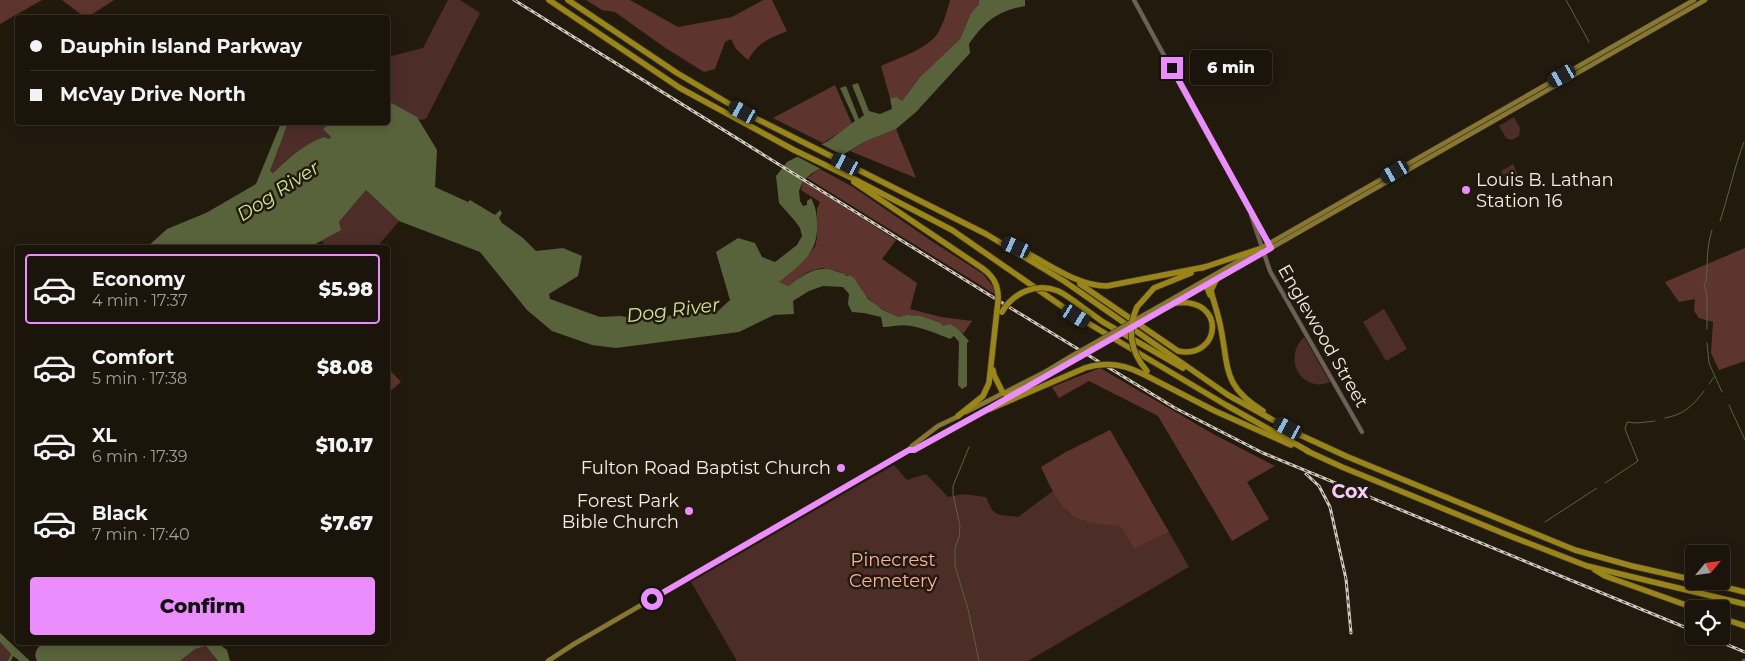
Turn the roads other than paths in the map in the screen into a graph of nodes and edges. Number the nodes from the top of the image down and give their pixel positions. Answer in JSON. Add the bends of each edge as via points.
{"nodes":[{"id":1,"x":549,"y":0,"type":"edge"},
{"id":2,"x":568,"y":0,"type":"edge"},
{"id":3,"x":1134,"y":0,"type":"edge"},
{"id":4,"x":1694,"y":0,"type":"edge"},
{"id":5,"x":1705,"y":0,"type":"edge"},
{"id":6,"x":844,"y":174,"type":"junction"},
{"id":7,"x":1250,"y":211,"type":"junction"},
{"id":8,"x":986,"y":234,"type":"junction"},
{"id":9,"x":1270,"y":246,"type":"junction"},
{"id":10,"x":1261,"y":250,"type":"junction"},
{"id":11,"x":1205,"y":267,"type":"junction"},
{"id":12,"x":1071,"y":278,"type":"junction"},
{"id":13,"x":1217,"y":278,"type":"junction"},
{"id":14,"x":1206,"y":285,"type":"junction"},
{"id":15,"x":1171,"y":303,"type":"junction"},
{"id":16,"x":1000,"y":311,"type":"junction"},
{"id":17,"x":1219,"y":318,"type":"junction"},
{"id":18,"x":1072,"y":359,"type":"junction"},
{"id":19,"x":992,"y":363,"type":"junction"},
{"id":20,"x":1145,"y":372,"type":"junction"},
{"id":21,"x":1203,"y":378,"type":"junction"},
{"id":22,"x":1024,"y":388,"type":"junction"},
{"id":23,"x":1003,"y":393,"type":"junction"},
{"id":24,"x":990,"y":408,"type":"junction"},
{"id":25,"x":958,"y":416,"type":"junction"},
{"id":26,"x":1271,"y":419,"type":"junction"},
{"id":27,"x":1362,"y":432,"type":"dead end"},
{"id":28,"x":909,"y":450,"type":"junction"},
{"id":29,"x":1308,"y":451,"type":"junction"},
{"id":30,"x":1587,"y":566,"type":"junction"},
{"id":31,"x":1685,"y":578,"type":"edge"},
{"id":32,"x":1730,"y":588,"type":"edge"},
{"id":33,"x":1745,"y":592,"type":"edge"},
{"id":34,"x":1745,"y":604,"type":"edge"},
{"id":35,"x":1685,"y":605,"type":"edge"},
{"id":36,"x":1730,"y":621,"type":"edge"},
{"id":37,"x":1745,"y":627,"type":"edge"},
{"id":38,"x":548,"y":661,"type":"edge"}],
"edges":[{"from":1,"to":6,"type":"highway","via":[[680,88]]},
{"from":2,"to":8,"type":"highway","via":[[712,95]]},
{"from":3,"to":7,"type":"street"},
{"from":4,"to":9,"type":"main road"},
{"from":5,"to":9,"type":"main road","via":[[1405,173]]},
{"from":6,"to":16,"type":"highway","bridge":true,"via":[[982,268],[997,286]]},
{"from":6,"to":29,"type":"highway","via":[[952,230],[1076,316]]},
{"from":7,"to":9,"type":"street"},
{"from":7,"to":10,"type":"street","name":"Englewood Street"},
{"from":8,"to":12,"type":"highway","via":[[1028,252]]},
{"from":8,"to":21,"type":"highway","via":[[1064,281]]},
{"from":9,"to":10,"type":"main road"},
{"from":10,"to":11,"type":"highway"},
{"from":10,"to":13,"type":"main road"},
{"from":10,"to":15,"type":"main road"},
{"from":10,"to":27,"type":"street","name":"Englewood Street"},
{"from":11,"to":12,"type":"highway","via":[[1107,286]]},
{"from":11,"to":20,"type":"highway","bridge":true,"via":[[1154,288],[1137,307],[1131,338]]},
{"from":12,"to":15,"type":"highway","via":[[1173,348],[1184,353],[1197,351],[1212,334],[1210,317],[1199,305]]},
{"from":13,"to":14,"type":"main road"},
{"from":13,"to":17,"type":"highway","via":[[1211,290]]},
{"from":14,"to":15,"type":"main road"},
{"from":14,"to":17,"type":"highway"},
{"from":15,"to":18,"type":"main road","bridge":true},
{"from":16,"to":19,"type":"highway"},
{"from":16,"to":21,"type":"highway","bridge":true,"via":[[1019,294],[1032,289],[1059,291],[1131,338]]},
{"from":17,"to":26,"type":"highway","via":[[1231,379],[1248,402]]},
{"from":18,"to":22,"type":"main road"},
{"from":18,"to":23,"type":"main road"},
{"from":19,"to":23,"type":"highway"},
{"from":19,"to":25,"type":"highway","via":[[983,396]]},
{"from":20,"to":24,"type":"highway","bridge":true,"via":[[1117,364],[1102,364]]},
{"from":20,"to":29,"type":"highway","via":[[1175,391],[1281,442]]},
{"from":21,"to":26,"type":"highway"},
{"from":22,"to":23,"type":"highway"},
{"from":22,"to":24,"type":"main road"},
{"from":23,"to":25,"type":"main road"},
{"from":24,"to":28,"type":"main road"},
{"from":25,"to":28,"type":"main road","via":[[938,426]]},
{"from":26,"to":31,"type":"highway","via":[[1348,457],[1575,550]]},
{"from":28,"to":38,"type":"main road"},
{"from":29,"to":30,"type":"highway"},
{"from":30,"to":34,"type":"highway"},
{"from":30,"to":35,"type":"highway"},
{"from":32,"to":33,"type":"highway"},
{"from":36,"to":37,"type":"highway"}]}
